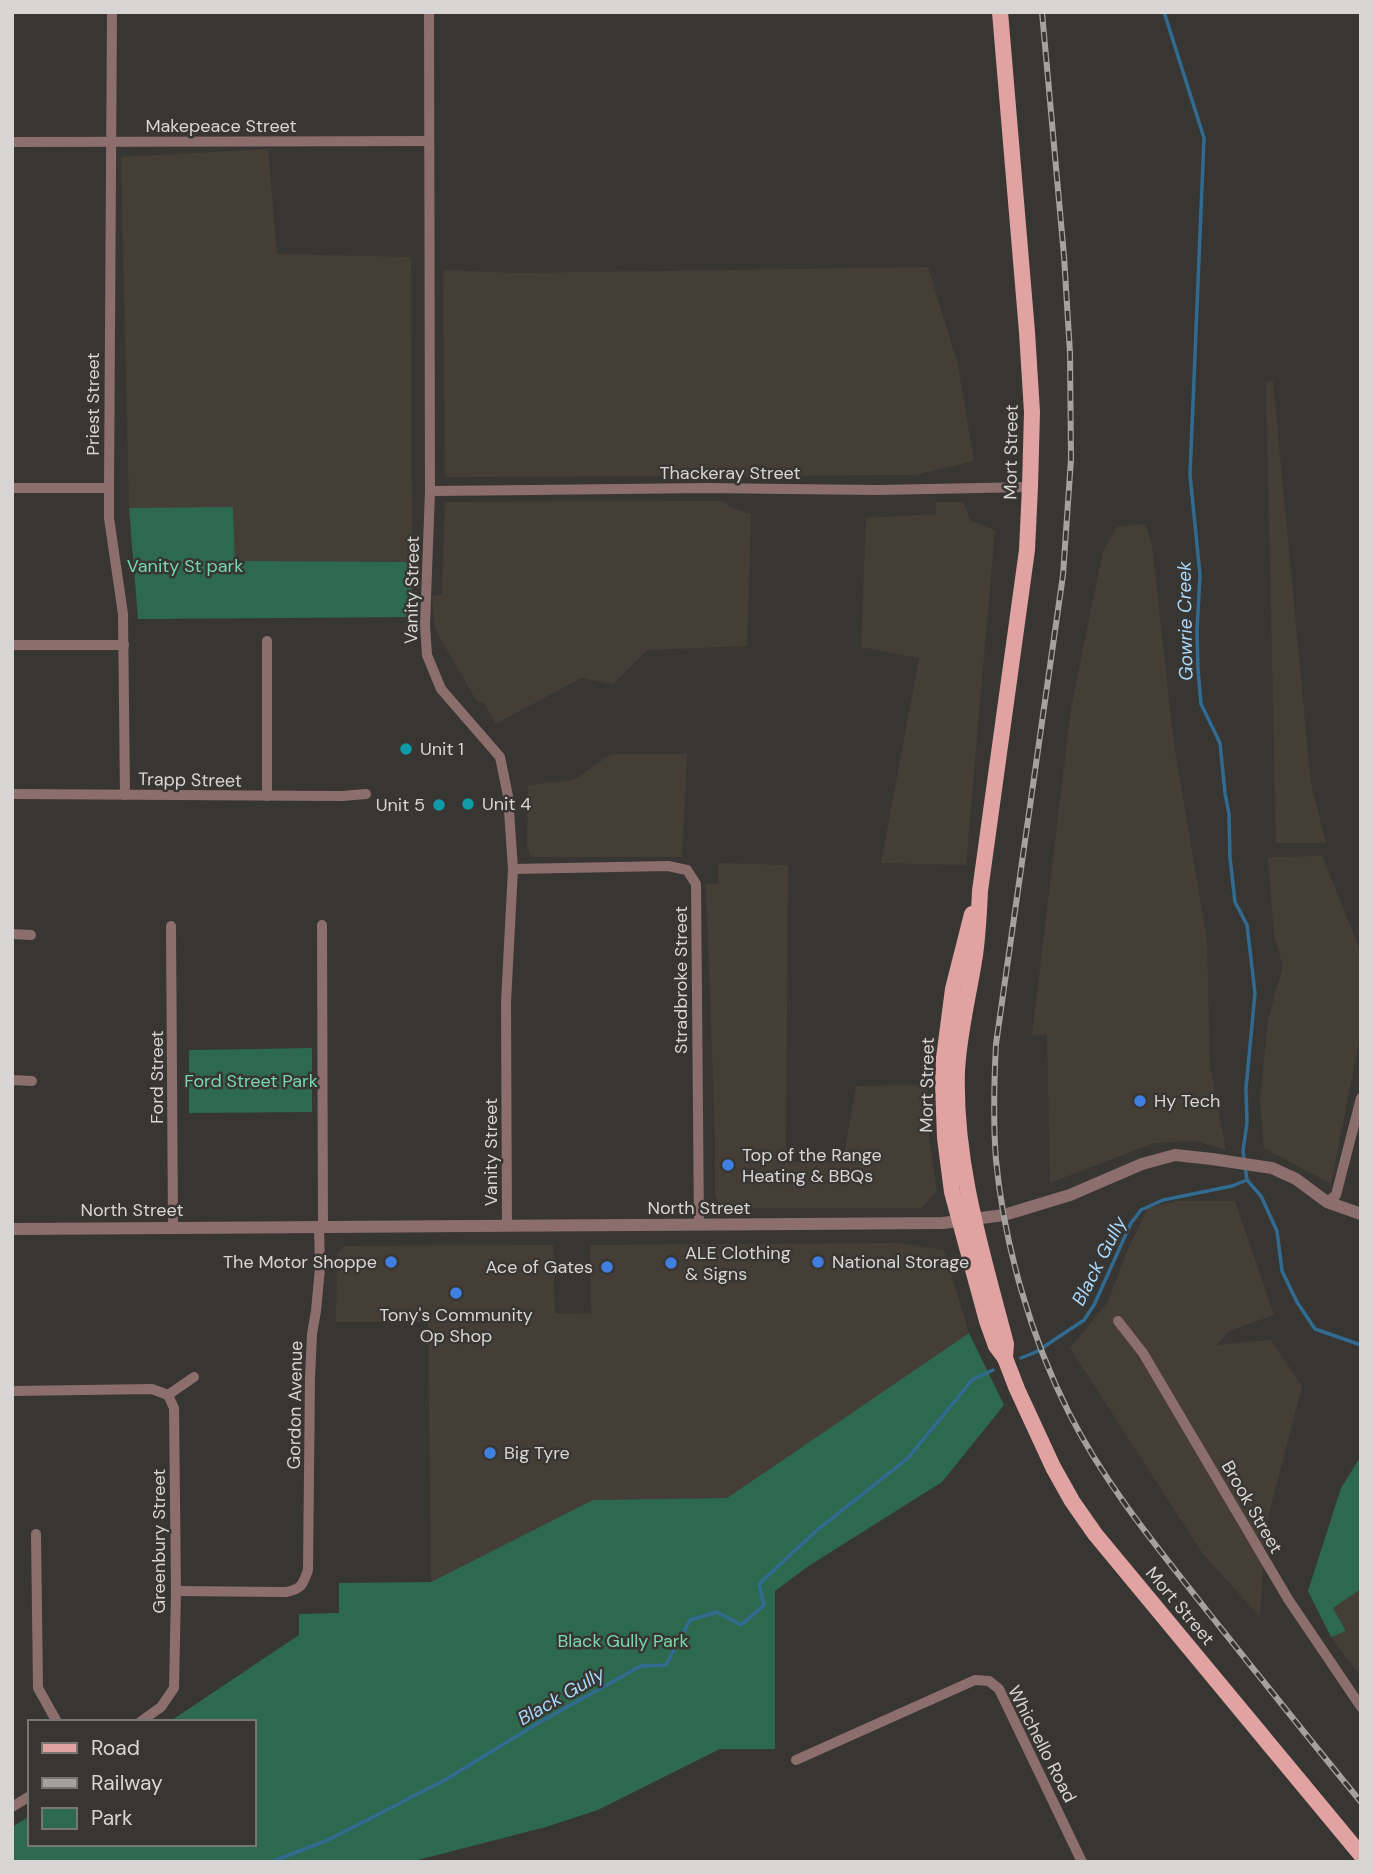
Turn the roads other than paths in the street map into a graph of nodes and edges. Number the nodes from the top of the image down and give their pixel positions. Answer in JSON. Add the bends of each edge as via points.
{"nodes":[{"id":1,"x":111,"y":12,"type":"edge"},
{"id":2,"x":429,"y":12,"type":"edge"},
{"id":3,"x":1000,"y":12,"type":"edge"},
{"id":4,"x":429,"y":141,"type":"junction"},
{"id":5,"x":12,"y":142,"type":"edge"},
{"id":6,"x":111,"y":142,"type":"junction"},
{"id":7,"x":1030,"y":487,"type":"junction"},
{"id":8,"x":12,"y":488,"type":"edge"},
{"id":9,"x":108,"y":488,"type":"junction"},
{"id":10,"x":430,"y":491,"type":"junction"},
{"id":11,"x":267,"y":641,"type":"dead end"},
{"id":12,"x":12,"y":645,"type":"edge"},
{"id":13,"x":124,"y":645,"type":"junction"},
{"id":14,"x":12,"y":794,"type":"edge"},
{"id":15,"x":366,"y":794,"type":"dead end"},
{"id":16,"x":125,"y":795,"type":"junction"},
{"id":17,"x":267,"y":796,"type":"junction"},
{"id":18,"x":513,"y":869,"type":"junction"},
{"id":19,"x":322,"y":925,"type":"dead end"},
{"id":20,"x":171,"y":926,"type":"dead end"},
{"id":21,"x":12,"y":934,"type":"edge"},
{"id":22,"x":31,"y":935,"type":"dead end"},
{"id":23,"x":12,"y":1080,"type":"edge"},
{"id":24,"x":32,"y":1080,"type":"dead end"},
{"id":25,"x":1361,"y":1098,"type":"edge"},
{"id":26,"x":1327,"y":1202,"type":"junction"},
{"id":27,"x":1361,"y":1214,"type":"edge"},
{"id":28,"x":966,"y":1221,"type":"junction"},
{"id":29,"x":698,"y":1225,"type":"junction"},
{"id":30,"x":507,"y":1226,"type":"junction"},
{"id":31,"x":321,"y":1227,"type":"junction"},
{"id":32,"x":173,"y":1228,"type":"junction"},
{"id":33,"x":12,"y":1229,"type":"edge"},
{"id":34,"x":1118,"y":1321,"type":"dead end"},
{"id":35,"x":194,"y":1377,"type":"dead end"},
{"id":36,"x":12,"y":1391,"type":"edge"},
{"id":37,"x":168,"y":1395,"type":"junction"},
{"id":38,"x":36,"y":1534,"type":"dead end"},
{"id":39,"x":176,"y":1591,"type":"junction"},
{"id":40,"x":1361,"y":1707,"type":"edge"},
{"id":41,"x":56,"y":1720,"type":"edge"},
{"id":42,"x":143,"y":1720,"type":"edge"},
{"id":43,"x":796,"y":1760,"type":"dead end"},
{"id":44,"x":28,"y":1797,"type":"edge"},
{"id":45,"x":12,"y":1807,"type":"edge"},
{"id":46,"x":1361,"y":1855,"type":"edge"},
{"id":47,"x":1082,"y":1862,"type":"edge"}],
"edges":[{"from":1,"to":6,"type":"street","name":"Priest Street"},
{"from":2,"to":4,"type":"street","name":"Vanity Street"},
{"from":3,"to":7,"type":"main road","name":"Mort Street","via":[[1027,332]]},
{"from":4,"to":6,"type":"street","name":"Makepeace Street"},
{"from":4,"to":10,"type":"street","name":"Vanity Street"},
{"from":5,"to":6,"type":"street","name":"Makepeace Street"},
{"from":6,"to":9,"type":"street","name":"Priest Street"},
{"from":7,"to":10,"type":"street","name":"Thackeray Street"},
{"from":7,"to":28,"type":"main road","name":"Mort Street","via":[[1027,550],[980,891],[957,970],[944,1058],[945,1138],[952,1192]]},
{"from":8,"to":9,"type":"street"},
{"from":9,"to":13,"type":"street","name":"Priest Street"},
{"from":10,"to":18,"type":"street","name":"Vanity Street","via":[[427,655],[441,689],[500,757]]},
{"from":11,"to":17,"type":"street"},
{"from":12,"to":13,"type":"street"},
{"from":13,"to":16,"type":"street","name":"Priest Street"},
{"from":14,"to":16,"type":"street","name":"Trapp Street"},
{"from":15,"to":17,"type":"street","name":"Trapp Street"},
{"from":16,"to":17,"type":"street","name":"Trapp Street"},
{"from":18,"to":29,"type":"street","name":"Stradbroke Street","via":[[668,866],[687,870],[696,884]]},
{"from":18,"to":30,"type":"street","name":"Vanity Street","via":[[506,1002]]},
{"from":19,"to":31,"type":"street","name":"Gordon Avenue"},
{"from":20,"to":32,"type":"street","name":"Ford Street"},
{"from":21,"to":22,"type":"street"},
{"from":23,"to":24,"type":"street"},
{"from":25,"to":26,"type":"street","via":[[1336,1195]]},
{"from":26,"to":27,"type":"street","name":"North Street"},
{"from":26,"to":28,"type":"street","name":"North Street","via":[[1272,1168],[1189,1156],[1162,1157],[1070,1195]]},
{"from":28,"to":29,"type":"street","name":"North Street"},
{"from":28,"to":46,"type":"main road","name":"Mort Street","via":[[1006,1344],[1005,1358],[1072,1501]]},
{"from":29,"to":30,"type":"street","name":"North Street"},
{"from":30,"to":31,"type":"street","name":"North Street"},
{"from":31,"to":32,"type":"street","name":"North Street"},
{"from":31,"to":39,"type":"street","name":"Gordon Avenue","via":[[310,1377],[308,1570],[303,1583],[286,1592]]},
{"from":32,"to":33,"type":"street","name":"North Street"},
{"from":34,"to":40,"type":"street","name":"Brook Street","via":[[1143,1353],[1288,1599]]},
{"from":35,"to":37,"type":"street"},
{"from":36,"to":37,"type":"street","via":[[152,1389]]},
{"from":37,"to":39,"type":"street","name":"Greenbury Street","via":[[174,1408]]},
{"from":38,"to":41,"type":"street","via":[[38,1688]]},
{"from":39,"to":42,"type":"street","name":"Greenbury Street","via":[[174,1688],[162,1707]]},
{"from":43,"to":47,"type":"street","name":"Whichello Road","via":[[975,1680],[989,1681],[999,1689]]},
{"from":44,"to":45,"type":"street"}]}
